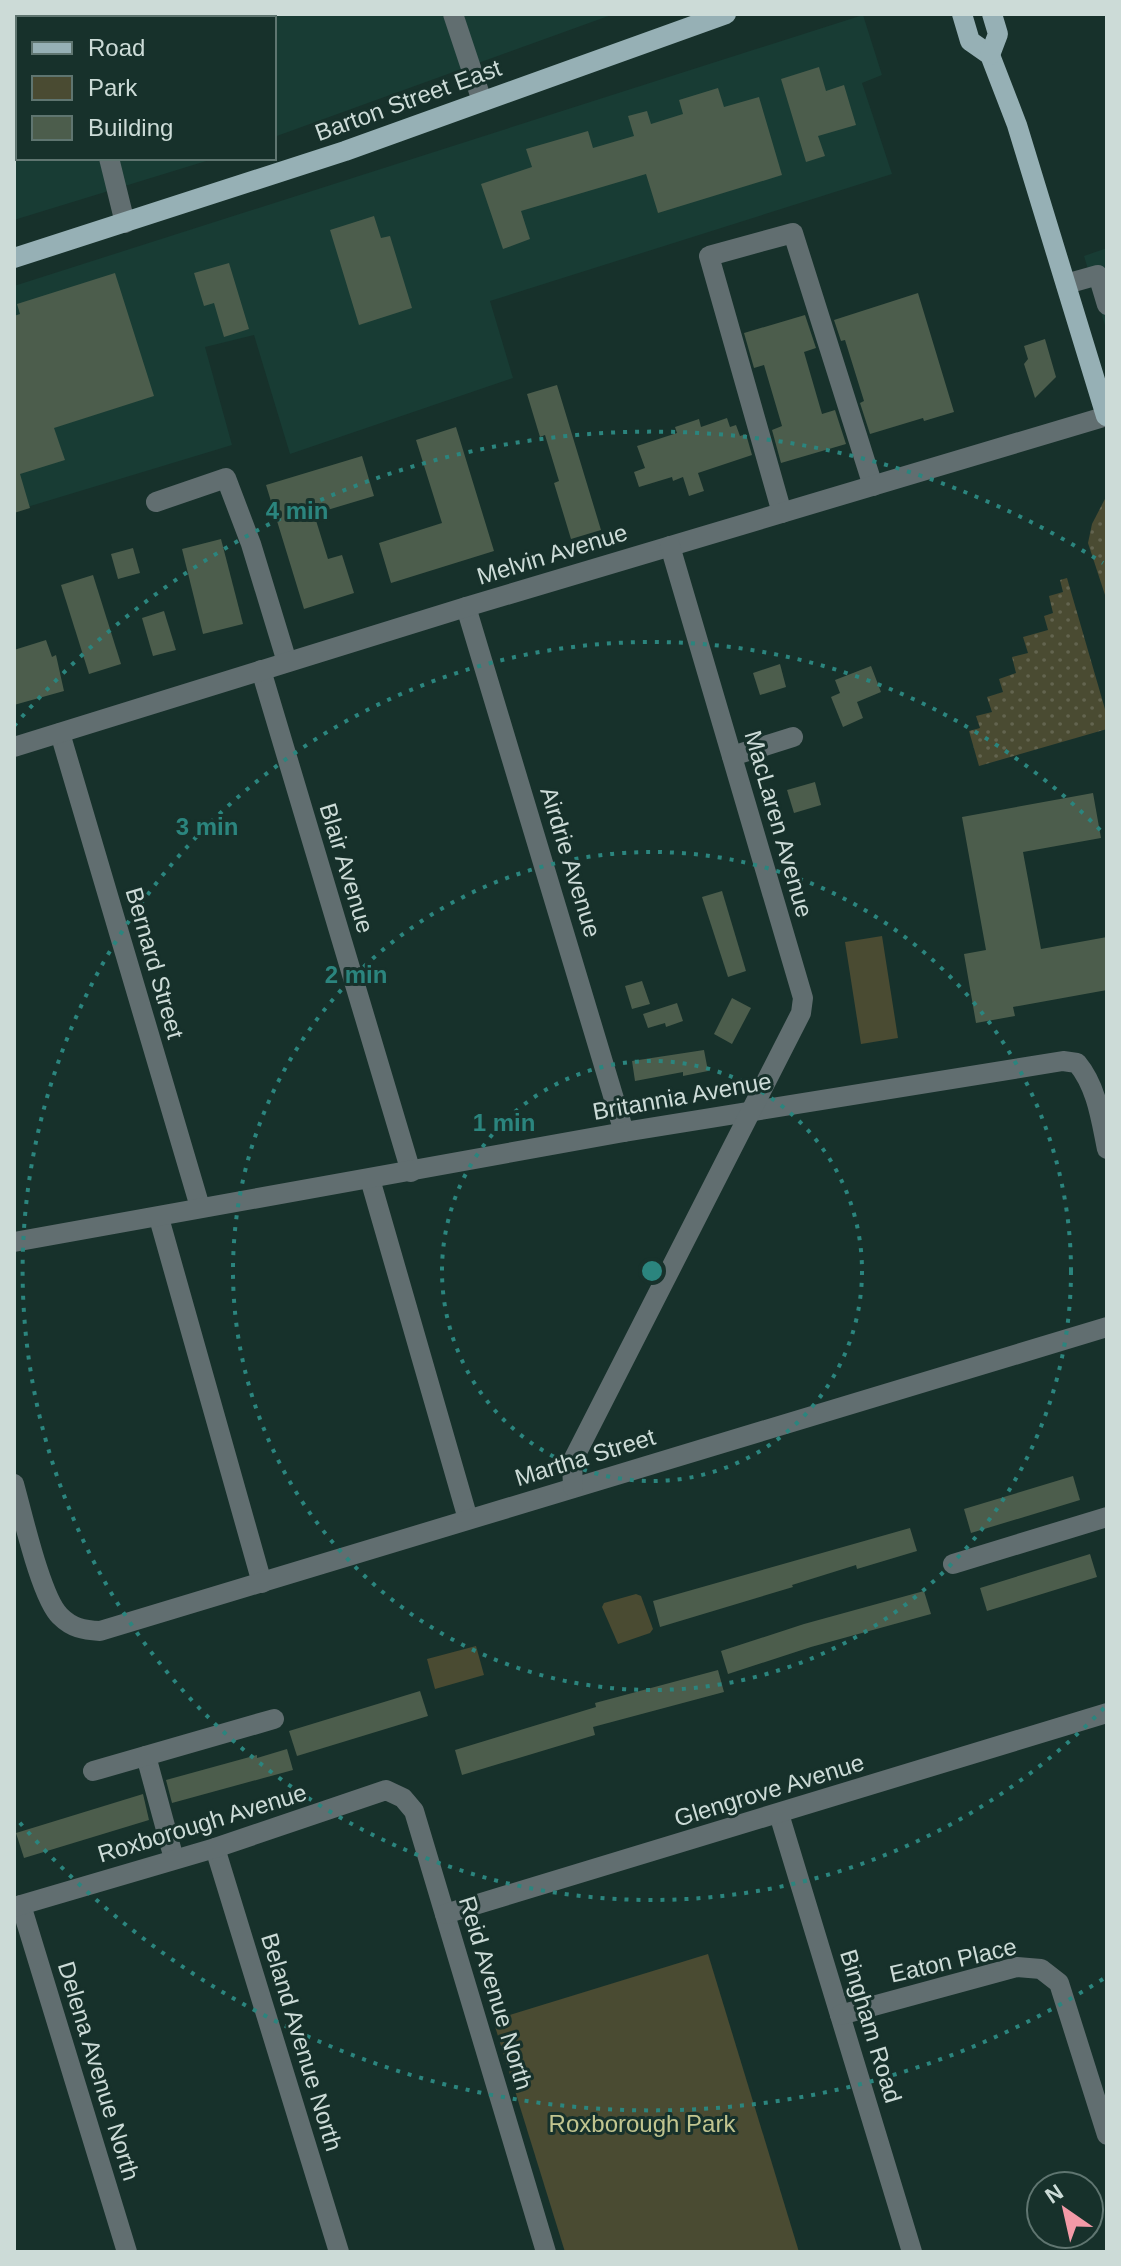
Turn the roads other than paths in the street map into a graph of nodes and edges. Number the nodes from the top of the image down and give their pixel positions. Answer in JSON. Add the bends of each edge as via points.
{"nodes":[{"id":1,"x":453,"y":14,"type":"edge"},
{"id":2,"x":726,"y":14,"type":"edge"},
{"id":3,"x":962,"y":14,"type":"edge"},
{"id":4,"x":992,"y":14,"type":"edge"},
{"id":5,"x":990,"y":55,"type":"junction"},
{"id":6,"x":482,"y":101,"type":"junction"},
{"id":7,"x":109,"y":160,"type":"edge"},
{"id":8,"x":125,"y":223,"type":"junction"},
{"id":9,"x":14,"y":258,"type":"edge"},
{"id":10,"x":1066,"y":284,"type":"junction"},
{"id":11,"x":1107,"y":305,"type":"edge"},
{"id":12,"x":1100,"y":370,"type":"edge"},
{"id":13,"x":1106,"y":416,"type":"edge"},
{"id":14,"x":873,"y":486,"type":"junction"},
{"id":15,"x":156,"y":502,"type":"dead end"},
{"id":16,"x":782,"y":513,"type":"junction"},
{"id":17,"x":670,"y":546,"type":"junction"},
{"id":18,"x":466,"y":607,"type":"junction"},
{"id":19,"x":287,"y":662,"type":"junction"},
{"id":20,"x":261,"y":670,"type":"junction"},
{"id":21,"x":60,"y":733,"type":"junction"},
{"id":22,"x":793,"y":737,"type":"dead end"},
{"id":23,"x":14,"y":747,"type":"edge"},
{"id":24,"x":732,"y":756,"type":"junction"},
{"id":25,"x":751,"y":1110,"type":"junction"},
{"id":26,"x":624,"y":1132,"type":"junction"},
{"id":27,"x":1107,"y":1149,"type":"edge"},
{"id":28,"x":411,"y":1172,"type":"junction"},
{"id":29,"x":370,"y":1179,"type":"junction"},
{"id":30,"x":200,"y":1207,"type":"junction"},
{"id":31,"x":159,"y":1218,"type":"junction"},
{"id":32,"x":14,"y":1242,"type":"edge"},
{"id":33,"x":1107,"y":1327,"type":"edge"},
{"id":34,"x":14,"y":1484,"type":"edge"},
{"id":35,"x":573,"y":1487,"type":"junction"},
{"id":36,"x":1107,"y":1517,"type":"edge"},
{"id":37,"x":468,"y":1519,"type":"junction"},
{"id":38,"x":953,"y":1564,"type":"dead end"},
{"id":39,"x":262,"y":1583,"type":"junction"},
{"id":40,"x":1107,"y":1713,"type":"edge"},
{"id":41,"x":274,"y":1719,"type":"dead end"},
{"id":42,"x":146,"y":1756,"type":"junction"},
{"id":43,"x":93,"y":1771,"type":"dead end"},
{"id":44,"x":403,"y":1798,"type":"joint"},
{"id":45,"x":779,"y":1814,"type":"junction"},
{"id":46,"x":215,"y":1848,"type":"junction"},
{"id":47,"x":174,"y":1859,"type":"junction"},
{"id":48,"x":17,"y":1906,"type":"edge"},
{"id":49,"x":445,"y":1914,"type":"junction"},
{"id":50,"x":840,"y":2015,"type":"junction"},
{"id":51,"x":1107,"y":2135,"type":"edge"},
{"id":52,"x":127,"y":2252,"type":"edge"},
{"id":53,"x":339,"y":2252,"type":"edge"},
{"id":54,"x":546,"y":2252,"type":"edge"},
{"id":55,"x":912,"y":2252,"type":"edge"}],
"edges":[{"from":1,"to":6,"type":"street"},
{"from":2,"to":6,"type":"main road","name":"Barton Street East"},
{"from":3,"to":5,"type":"main road","via":[[970,41]]},
{"from":4,"to":5,"type":"main road","via":[[998,34]]},
{"from":5,"to":10,"type":"main road"},
{"from":6,"to":8,"type":"main road","name":"Barton Street East"},
{"from":7,"to":8,"type":"street"},
{"from":8,"to":9,"type":"main road","name":"Barton Street East"},
{"from":10,"to":11,"type":"street","via":[[1098,275]]},
{"from":10,"to":12,"type":"main road"},
{"from":12,"to":13,"type":"main road"},
{"from":13,"to":14,"type":"street","name":"Melvin Avenue"},
{"from":14,"to":16,"type":"street","name":"Melvin Avenue"},
{"from":14,"to":16,"type":"street","via":[[793,233],[709,256]]},
{"from":15,"to":19,"type":"street","via":[[226,478]]},
{"from":16,"to":17,"type":"street","name":"Melvin Avenue"},
{"from":17,"to":18,"type":"street","name":"Melvin Avenue"},
{"from":17,"to":24,"type":"street","name":"MacLaren Avenue"},
{"from":18,"to":19,"type":"street","name":"Melvin Avenue"},
{"from":18,"to":26,"type":"street","name":"Airdrie Avenue"},
{"from":19,"to":20,"type":"street","name":"Melvin Avenue"},
{"from":20,"to":21,"type":"street","name":"Melvin Avenue"},
{"from":20,"to":28,"type":"street","name":"Blair Avenue"},
{"from":21,"to":23,"type":"street","name":"Melvin Avenue"},
{"from":21,"to":30,"type":"street","name":"Bernard Street"},
{"from":22,"to":24,"type":"street"},
{"from":24,"to":25,"type":"street","name":"MacLaren Avenue","via":[[803,998],[801,1013]]},
{"from":25,"to":26,"type":"street","name":"Britannia Avenue"},
{"from":25,"to":27,"type":"street","name":"Britannia Avenue","via":[[1063,1061],[1077,1063],[1087,1075]]},
{"from":25,"to":35,"type":"street","name":"MacLaren Avenue","via":[[576,1453]]},
{"from":26,"to":28,"type":"street","name":"Britannia Avenue"},
{"from":28,"to":29,"type":"street","name":"Britannia Avenue"},
{"from":29,"to":30,"type":"street","name":"Britannia Avenue"},
{"from":29,"to":37,"type":"street"},
{"from":30,"to":31,"type":"street","name":"Britannia Avenue"},
{"from":31,"to":32,"type":"street","name":"Britannia Avenue"},
{"from":31,"to":39,"type":"street"},
{"from":33,"to":35,"type":"street","name":"Martha Street"},
{"from":34,"to":39,"type":"street","name":"Martha Street","via":[[46,1591],[57,1613],[77,1629],[100,1631]]},
{"from":35,"to":37,"type":"street","name":"Martha Street"},
{"from":36,"to":38,"type":"street"},
{"from":37,"to":39,"type":"street","name":"Martha Street"},
{"from":40,"to":45,"type":"street","name":"Glengrove Avenue"},
{"from":41,"to":42,"type":"street"},
{"from":42,"to":43,"type":"street"},
{"from":42,"to":47,"type":"street"},
{"from":44,"to":46,"type":"street","name":"Roxborough Avenue","via":[[386,1790]]},
{"from":44,"to":49,"type":"street","name":"Reid Avenue North","via":[[414,1811]]},
{"from":45,"to":49,"type":"street","name":"Glengrove Avenue"},
{"from":45,"to":50,"type":"street","name":"Bingham Road"},
{"from":46,"to":47,"type":"street","name":"Roxborough Avenue"},
{"from":46,"to":53,"type":"street","name":"Beland Avenue North"},
{"from":47,"to":48,"type":"street","name":"Roxborough Avenue"},
{"from":48,"to":52,"type":"street","name":"Delena Avenue North"},
{"from":49,"to":54,"type":"street","name":"Reid Avenue North"},
{"from":50,"to":51,"type":"street","name":"Eaton Place","via":[[1017,1967],[1041,1969],[1059,1983]]},
{"from":50,"to":55,"type":"street","name":"Bingham Road"}]}
